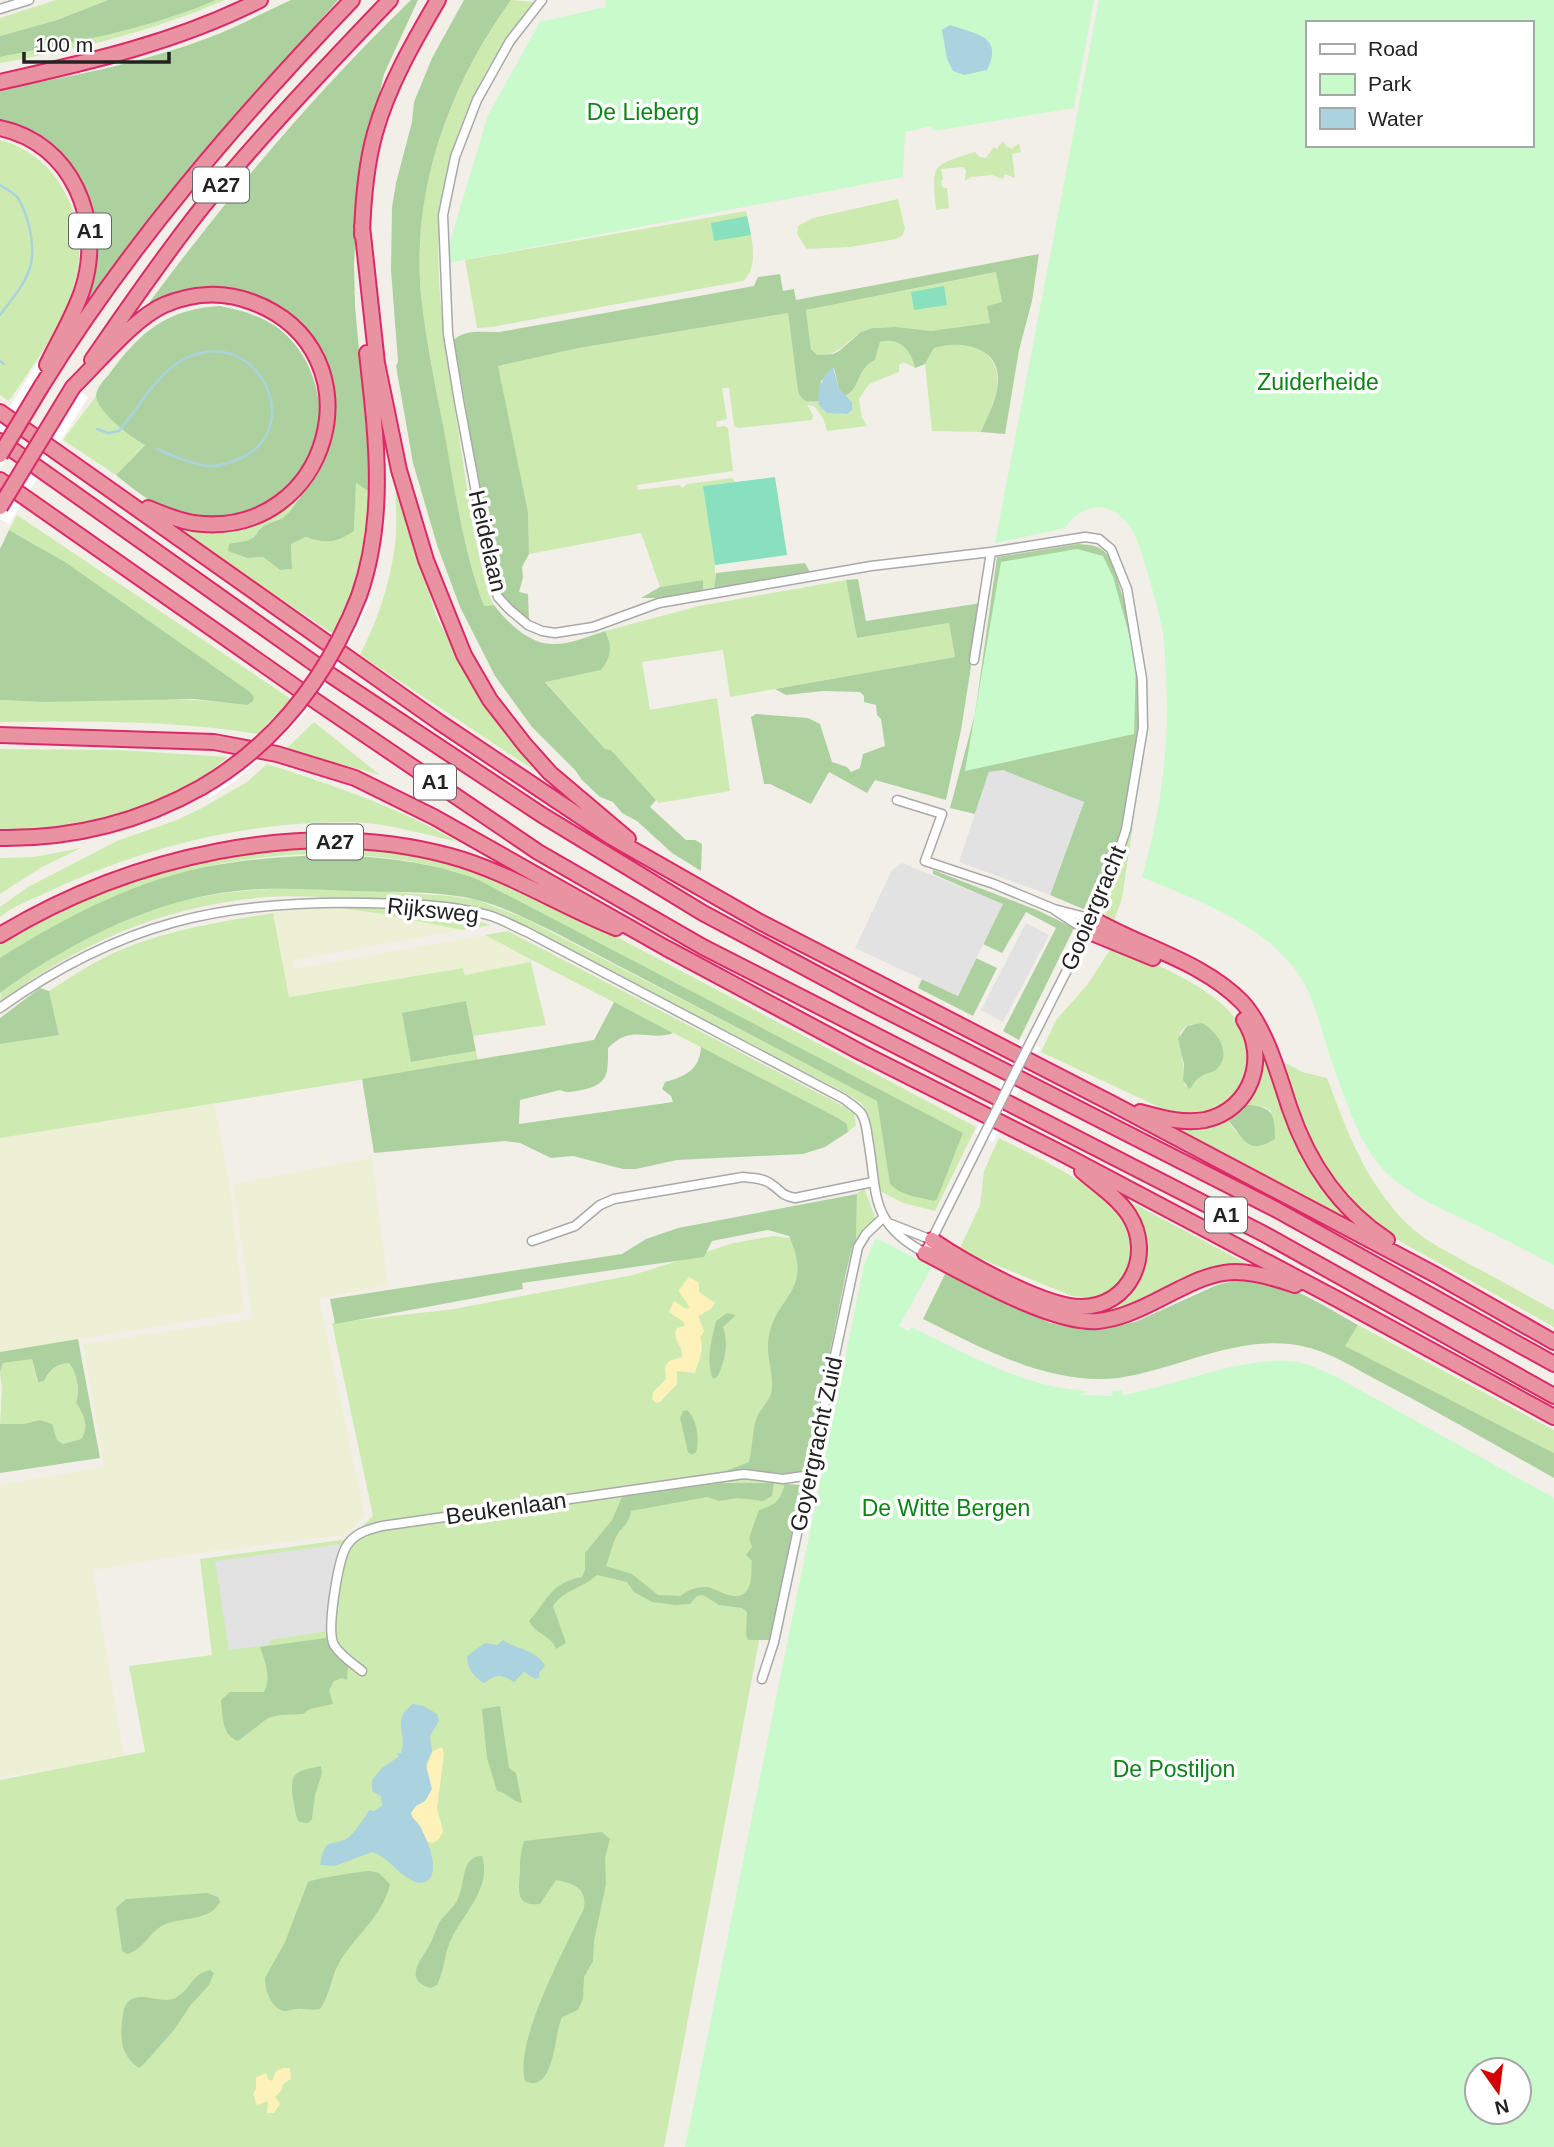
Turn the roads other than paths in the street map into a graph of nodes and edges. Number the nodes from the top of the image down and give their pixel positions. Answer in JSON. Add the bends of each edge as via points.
{"nodes":[{"id":1,"x":29,"y":0,"type":"edge"},
{"id":2,"x":260,"y":0,"type":"edge"},
{"id":3,"x":352,"y":0,"type":"edge"},
{"id":4,"x":390,"y":0,"type":"edge"},
{"id":5,"x":438,"y":0,"type":"edge"},
{"id":6,"x":542,"y":0,"type":"edge"},
{"id":7,"x":0,"y":9,"type":"edge"},
{"id":8,"x":0,"y":80,"type":"edge"},
{"id":9,"x":0,"y":128,"type":"edge"},
{"id":10,"x":362,"y":226,"type":"junction"},
{"id":11,"x":48,"y":369,"type":"junction"},
{"id":12,"x":73,"y":387,"type":"junction"},
{"id":13,"x":0,"y":412,"type":"edge"},
{"id":14,"x":0,"y":441,"type":"edge"},
{"id":15,"x":0,"y":455,"type":"edge"},
{"id":16,"x":0,"y":480,"type":"edge"},
{"id":17,"x":124,"y":498,"type":"junction"},
{"id":18,"x":0,"y":507,"type":"edge"},
{"id":19,"x":991,"y":552,"type":"junction"},
{"id":20,"x":974,"y":660,"type":"dead end"},
{"id":21,"x":0,"y":735,"type":"edge"},
{"id":22,"x":83,"y":738,"type":"junction"},
{"id":23,"x":0,"y":740,"type":"edge"},
{"id":24,"x":897,"y":800,"type":"dead end"},
{"id":25,"x":0,"y":838,"type":"edge"},
{"id":26,"x":658,"y":864,"type":"junction"},
{"id":27,"x":1090,"y":925,"type":"junction"},
{"id":28,"x":0,"y":935,"type":"edge"},
{"id":29,"x":666,"y":948,"type":"junction"},
{"id":30,"x":0,"y":1008,"type":"edge"},
{"id":31,"x":1111,"y":1103,"type":"junction"},
{"id":32,"x":1063,"y":1154,"type":"junction"},
{"id":33,"x":872,"y":1179,"type":"junction"},
{"id":34,"x":886,"y":1220,"type":"junction"},
{"id":35,"x":532,"y":1241,"type":"dead end"},
{"id":36,"x":928,"y":1247,"type":"junction"},
{"id":37,"x":1436,"y":1275,"type":"junction"},
{"id":38,"x":1337,"y":1299,"type":"junction"},
{"id":39,"x":1554,"y":1342,"type":"edge"},
{"id":40,"x":1554,"y":1364,"type":"edge"},
{"id":41,"x":1554,"y":1396,"type":"edge"},
{"id":42,"x":1554,"y":1417,"type":"edge"},
{"id":43,"x":811,"y":1475,"type":"junction"},
{"id":44,"x":362,"y":1671,"type":"dead end"},
{"id":45,"x":762,"y":1679,"type":"dead end"}],
"edges":[{"from":1,"to":7,"type":"street"},
{"from":2,"to":8,"type":"highway","via":[[150,45]]},
{"from":3,"to":11,"type":"highway","number":"A27","via":[[187,184]]},
{"from":4,"to":12,"type":"highway","number":"A27","via":[[290,105],[203,207]]},
{"from":5,"to":10,"type":"highway","number":"A1","via":[[375,133]]},
{"from":6,"to":19,"type":"street","name":"Heidelaan","via":[[510,41],[481,91],[455,157],[443,215],[448,334],[498,597],[528,625],[555,633],[593,627],[659,603],[871,566]]},
{"from":9,"to":11,"type":"highway","number":"A1","via":[[27,137],[53,155],[78,189],[90,231],[84,287]]},
{"from":10,"to":25,"type":"highway","number":"A1","bridge":true,"via":[[362,284],[378,464],[376,512],[369,564],[338,646],[296,708],[245,758],[202,787],[157,810],[104,827],[62,835]]},
{"from":10,"to":26,"type":"highway","number":"A1","via":[[377,363],[399,470],[426,560],[464,655],[490,700],[551,773]]},
{"from":11,"to":15,"type":"highway","number":"A27","bridge":true},
{"from":12,"to":17,"type":"highway","number":"A27","via":[[145,317],[186,297],[224,294],[277,313],[295,327],[317,358],[328,400],[323,444],[304,481],[272,508],[238,521],[193,523]]},
{"from":12,"to":18,"type":"highway","number":"A27","bridge":true},
{"from":13,"to":17,"type":"highway","number":"A1"},
{"from":14,"to":40,"type":"highway","number":"A1","via":[[332,676],[542,815],[703,913],[1277,1210]]},
{"from":16,"to":41,"type":"highway","number":"A1","via":[[538,852],[703,947],[1264,1234]]},
{"from":17,"to":26,"type":"highway","number":"A1","via":[[439,722]]},
{"from":19,"to":20,"type":"street"},
{"from":19,"to":27,"type":"street","name":"Gooiergracht","via":[[1085,537],[1099,539],[1111,550],[1127,589],[1142,678],[1143,728],[1126,830]]},
{"from":21,"to":22,"type":"highway"},
{"from":22,"to":23,"type":"highway","number":"A1"},
{"from":22,"to":29,"type":"highway","number":"A1","via":[[214,742],[277,754],[355,778],[434,817]]},
{"from":24,"to":27,"type":"street","via":[[942,814],[925,861],[994,884]]},
{"from":26,"to":31,"type":"highway","number":"A1","via":[[760,922]]},
{"from":27,"to":31,"type":"highway","number":"A1","via":[[1170,965],[1230,1003],[1248,1025],[1256,1052],[1252,1080],[1238,1103],[1206,1119],[1179,1122]]},
{"from":27,"to":36,"type":"street","name":"Gooiergracht","bridge":true},
{"from":27,"to":37,"type":"highway","number":"A1","via":[[1172,957],[1242,1002],[1261,1032],[1300,1135],[1323,1178],[1362,1221]]},
{"from":28,"to":29,"type":"highway","number":"A27","via":[[97,886],[185,858],[240,848],[350,841],[395,844],[452,856]]},
{"from":29,"to":32,"type":"highway","number":"A1"},
{"from":30,"to":33,"type":"street","name":"Rijksweg","via":[[104,946],[189,917],[309,902],[457,908],[527,932],[844,1099],[865,1124]]},
{"from":31,"to":37,"type":"highway","number":"A1"},
{"from":32,"to":36,"type":"highway","number":"A1","via":[[1120,1203],[1136,1232],[1137,1269],[1115,1298],[1082,1307],[1060,1304]]},
{"from":32,"to":38,"type":"highway","number":"A1"},
{"from":33,"to":34,"type":"street"},
{"from":33,"to":35,"type":"street","via":[[795,1198],[783,1196],[771,1183],[743,1177],[614,1199],[575,1226]]},
{"from":34,"to":36,"type":"street"},
{"from":34,"to":36,"type":"street","via":[[899,1237]]},
{"from":34,"to":43,"type":"street","name":"Goyergracht Zuid","via":[[866,1234],[858,1247]]},
{"from":36,"to":38,"type":"highway","number":"A1","via":[[1017,1298],[1067,1318],[1118,1318],[1219,1272],[1272,1277]]},
{"from":37,"to":39,"type":"highway","number":"A1"},
{"from":38,"to":42,"type":"highway","number":"A1"},
{"from":43,"to":44,"type":"street","name":"Beukenlaan","via":[[783,1479],[744,1474],[359,1532],[346,1548],[331,1627],[333,1643]]},
{"from":43,"to":45,"type":"street","name":"Goyergracht Zuid"}]}
